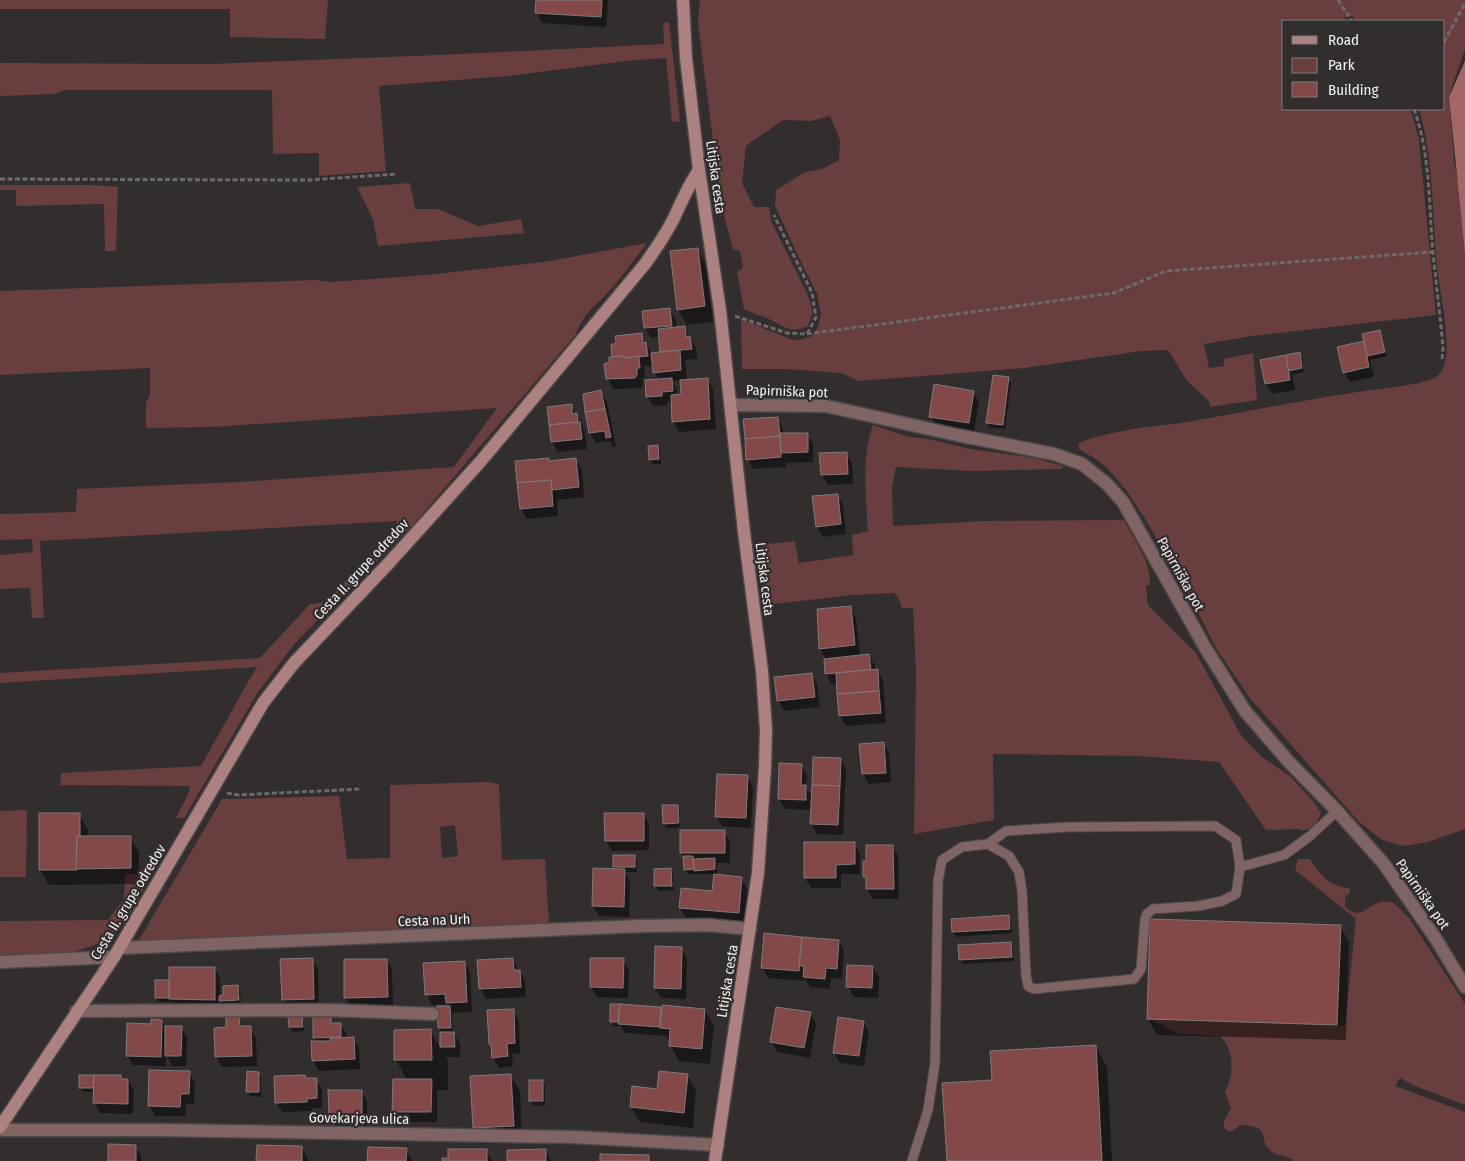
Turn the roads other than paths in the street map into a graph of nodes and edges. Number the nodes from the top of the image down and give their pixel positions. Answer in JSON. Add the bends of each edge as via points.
{"nodes":[{"id":1,"x":683,"y":0,"type":"edge"},
{"id":2,"x":699,"y":170,"type":"junction"},
{"id":3,"x":731,"y":405,"type":"junction"},
{"id":4,"x":1337,"y":811,"type":"junction"},
{"id":5,"x":988,"y":844,"type":"junction"},
{"id":6,"x":1240,"y":867,"type":"junction"},
{"id":7,"x":750,"y":929,"type":"junction"},
{"id":8,"x":116,"y":953,"type":"junction"},
{"id":9,"x":0,"y":962,"type":"edge"},
{"id":10,"x":1465,"y":987,"type":"edge"},
{"id":11,"x":76,"y":1012,"type":"junction"},
{"id":12,"x":433,"y":1014,"type":"dead end"},
{"id":13,"x":0,"y":1128,"type":"edge"},
{"id":14,"x":718,"y":1145,"type":"junction"},
{"id":15,"x":715,"y":1161,"type":"edge"},
{"id":16,"x":912,"y":1161,"type":"edge"}],
"edges":[{"from":1,"to":2,"type":"street","name":"Litijska cesta"},
{"from":2,"to":3,"type":"street","name":"Litijska cesta"},
{"from":2,"to":8,"type":"street","name":"Cesta II. grupe odredov","via":[[645,264],[481,461],[294,663],[263,703]]},
{"from":3,"to":4,"type":"street","name":"Papirniška pot","via":[[826,406],[1054,454],[1082,464],[1123,502],[1245,711]]},
{"from":3,"to":7,"type":"street","name":"Litijska cesta","via":[[766,730],[762,827]]},
{"from":4,"to":6,"type":"lane","via":[[1284,856]]},
{"from":4,"to":10,"type":"street","name":"Papirniška pot","via":[[1384,864]]},
{"from":5,"to":6,"type":"lane","via":[[1006,831],[1068,827],[1215,826],[1236,840]]},
{"from":5,"to":6,"type":"lane","via":[[1009,856],[1018,872],[1022,891],[1026,975],[1028,986],[1034,989],[1134,979],[1141,969],[1147,914],[1153,909],[1222,901],[1236,894]]},
{"from":5,"to":16,"type":"lane","via":[[962,847],[942,860],[938,881],[935,1063],[928,1110]]},
{"from":7,"to":8,"type":"street","name":"Cesta na Urh","via":[[708,925],[641,926]]},
{"from":7,"to":14,"type":"street","name":"Litijska cesta"},
{"from":8,"to":9,"type":"street","name":"Cesta na Urh"},
{"from":8,"to":11,"type":"street","name":"Cesta II. grupe odredov"},
{"from":11,"to":12,"type":"street","via":[[329,1010]]},
{"from":11,"to":13,"type":"street","name":"Cesta II. grupe odredov"},
{"from":13,"to":14,"type":"street","name":"Govekarjeva ulica","via":[[563,1137]]},
{"from":14,"to":15,"type":"street","name":"Litijska cesta"}]}
